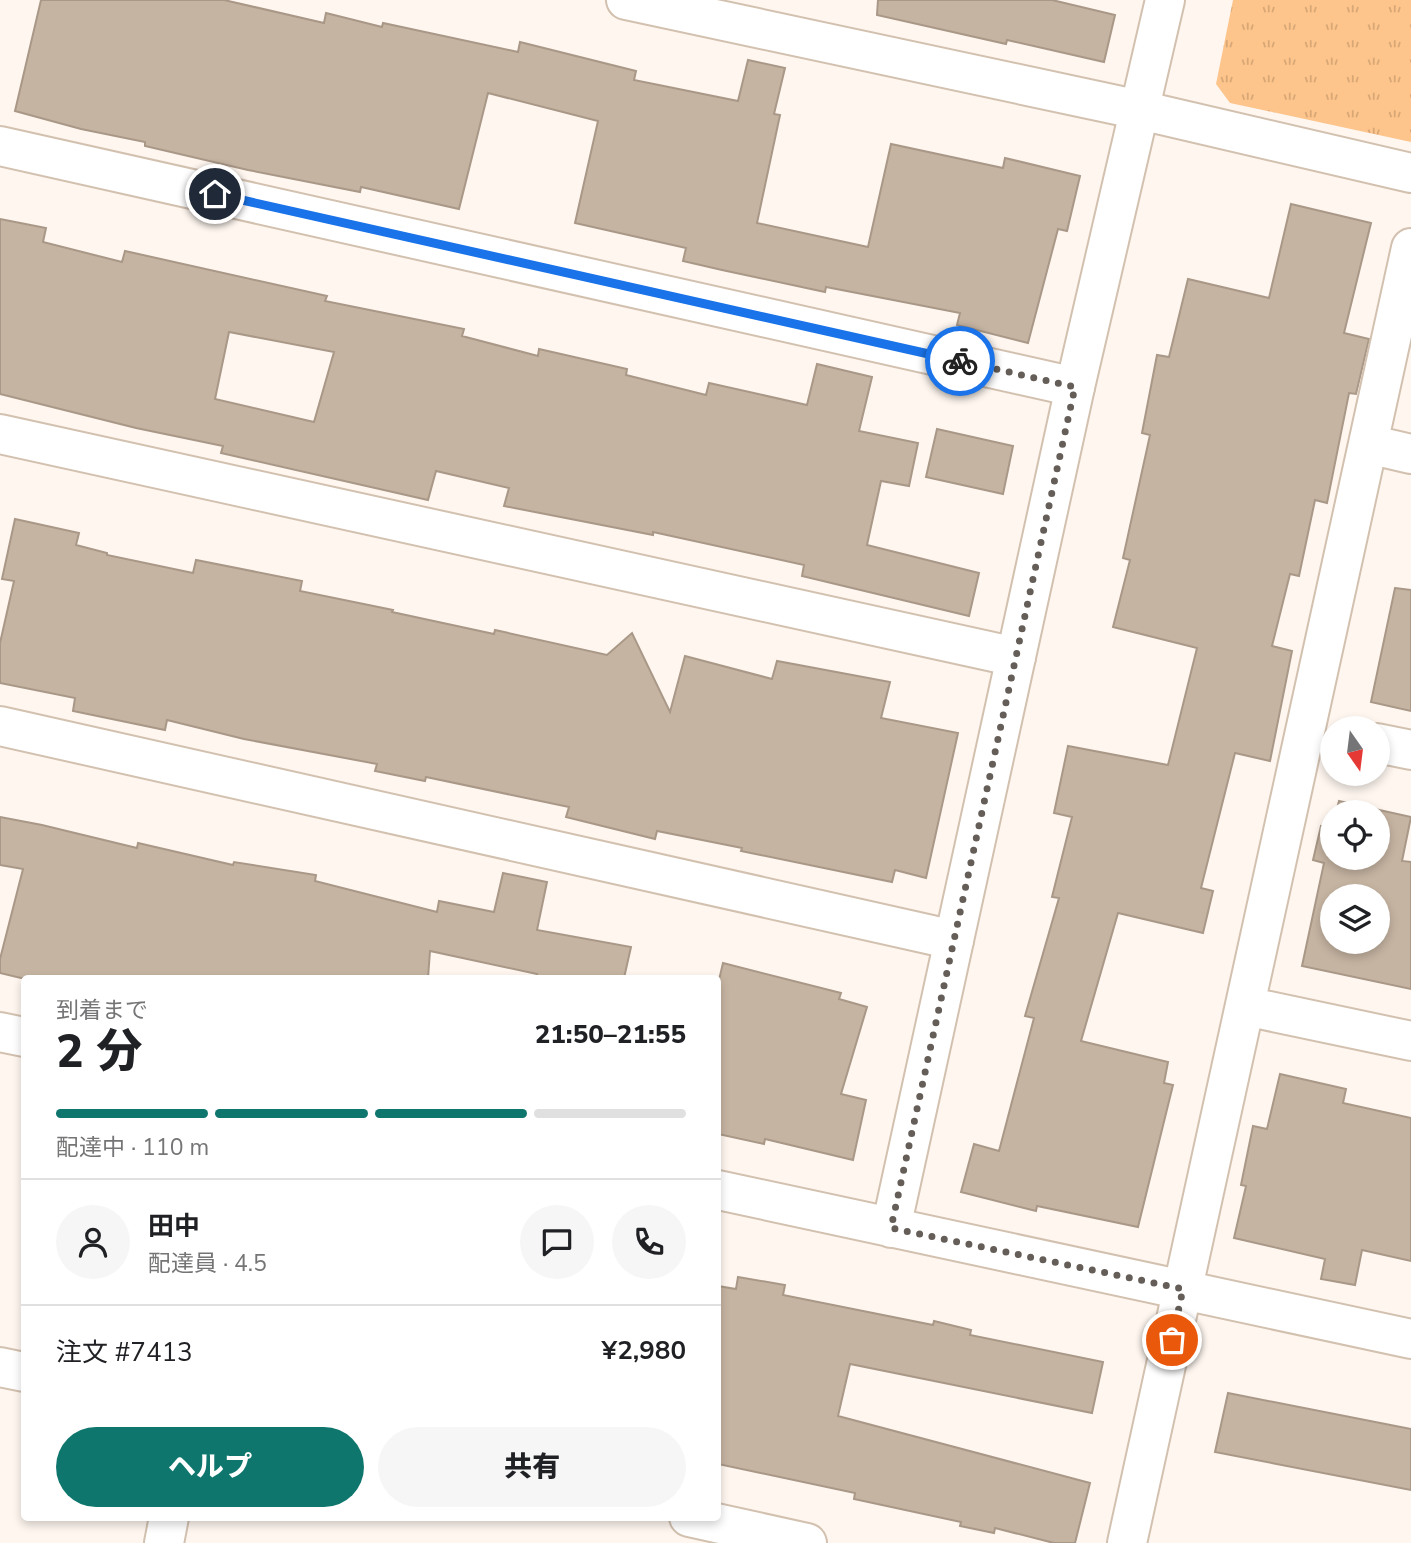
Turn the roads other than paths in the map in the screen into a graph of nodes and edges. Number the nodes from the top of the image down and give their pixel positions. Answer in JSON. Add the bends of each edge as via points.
{"nodes":[{"id":1,"x":626,"y":0,"type":"edge"},
{"id":2,"x":1165,"y":0,"type":"edge"},
{"id":3,"x":1140,"y":110,"type":"junction"},
{"id":4,"x":0,"y":146,"type":"edge"},
{"id":5,"x":1411,"y":173,"type":"edge"},
{"id":6,"x":1411,"y":248,"type":"edge"},
{"id":7,"x":1075,"y":387,"type":"junction"},
{"id":8,"x":0,"y":434,"type":"edge"},
{"id":9,"x":1368,"y":444,"type":"junction"},
{"id":10,"x":1411,"y":454,"type":"edge"},
{"id":11,"x":1016,"y":657,"type":"junction"},
{"id":12,"x":0,"y":726,"type":"edge"},
{"id":13,"x":1319,"y":731,"type":"edge"},
{"id":14,"x":1390,"y":746,"type":"edge"},
{"id":15,"x":1411,"y":750,"type":"edge"},
{"id":16,"x":954,"y":940,"type":"junction"},
{"id":17,"x":1245,"y":1006,"type":"junction"},
{"id":18,"x":0,"y":1031,"type":"edge"},
{"id":19,"x":21,"y":1036,"type":"edge"},
{"id":20,"x":1411,"y":1041,"type":"edge"},
{"id":21,"x":721,"y":1191,"type":"edge"},
{"id":22,"x":891,"y":1228,"type":"junction"},
{"id":23,"x":1183,"y":1289,"type":"junction"},
{"id":24,"x":1411,"y":1339,"type":"edge"},
{"id":25,"x":0,"y":1367,"type":"edge"},
{"id":26,"x":21,"y":1371,"type":"edge"},
{"id":27,"x":168,"y":1521,"type":"edge"},
{"id":28,"x":707,"y":1521,"type":"edge"},
{"id":29,"x":163,"y":1543,"type":"edge"},
{"id":30,"x":807,"y":1543,"type":"edge"},
{"id":31,"x":1127,"y":1543,"type":"edge"}],
"edges":[{"from":1,"to":3,"type":"street"},
{"from":2,"to":3,"type":"street"},
{"from":3,"to":5,"type":"street"},
{"from":3,"to":7,"type":"street"},
{"from":4,"to":7,"type":"street"},
{"from":6,"to":9,"type":"street"},
{"from":7,"to":11,"type":"street"},
{"from":8,"to":11,"type":"street"},
{"from":9,"to":10,"type":"street"},
{"from":9,"to":13,"type":"street"},
{"from":11,"to":16,"type":"street"},
{"from":12,"to":16,"type":"street"},
{"from":13,"to":17,"type":"street"},
{"from":14,"to":15,"type":"street"},
{"from":16,"to":22,"type":"street"},
{"from":17,"to":20,"type":"street"},
{"from":17,"to":23,"type":"street"},
{"from":18,"to":19,"type":"street"},
{"from":21,"to":22,"type":"street"},
{"from":22,"to":23,"type":"street"},
{"from":23,"to":24,"type":"street"},
{"from":23,"to":31,"type":"street"},
{"from":25,"to":26,"type":"street"},
{"from":27,"to":29,"type":"street"},
{"from":28,"to":30,"type":"street"}]}
